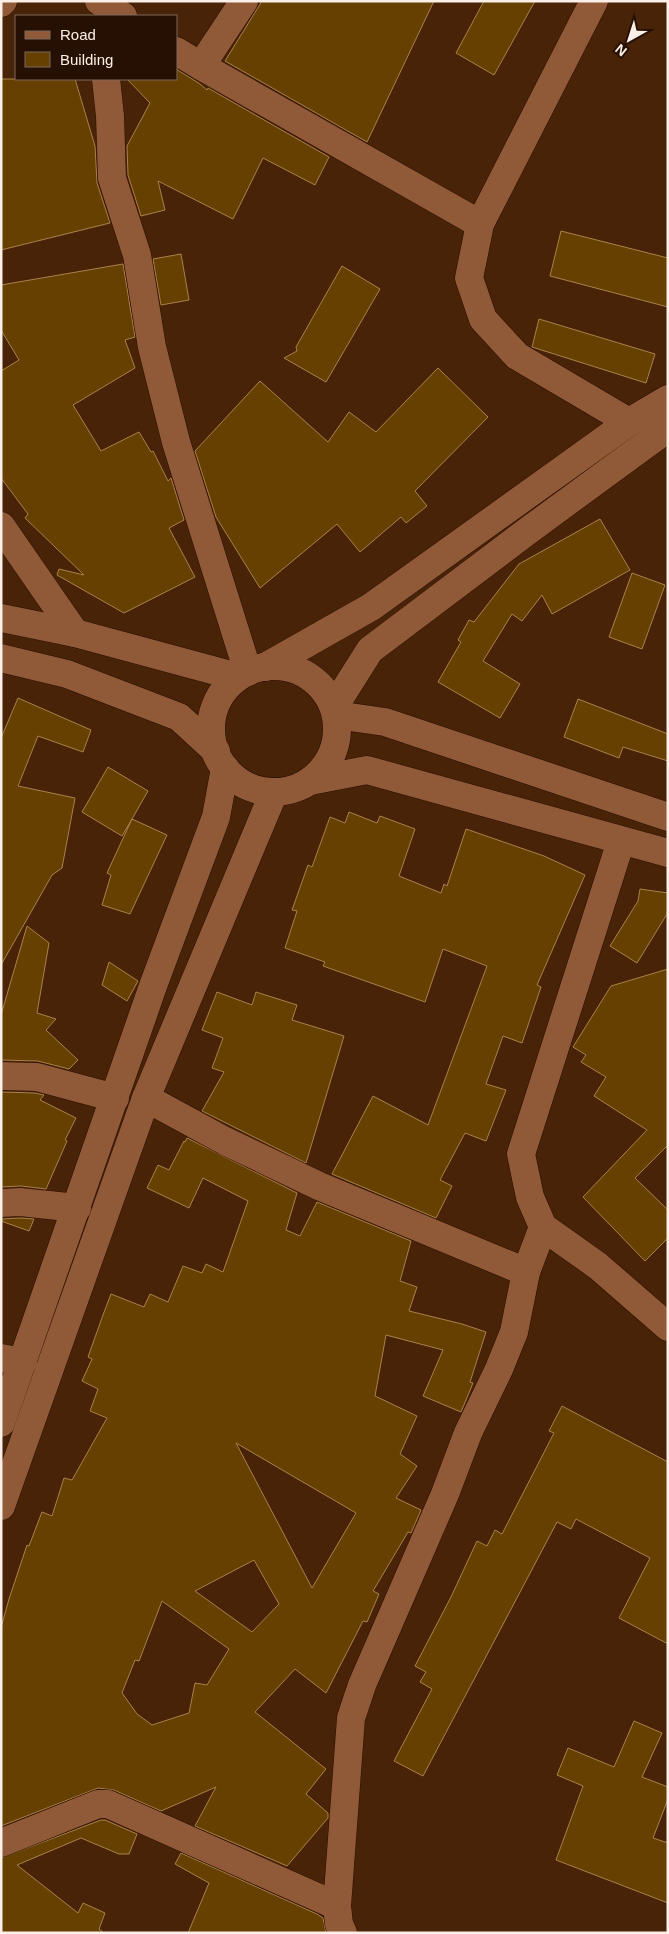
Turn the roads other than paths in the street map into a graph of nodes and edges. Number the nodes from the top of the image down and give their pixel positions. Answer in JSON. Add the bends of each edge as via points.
{"nodes":[{"id":1,"x":99,"y":1,"type":"edge"},
{"id":2,"x":244,"y":1,"type":"edge"},
{"id":3,"x":594,"y":1,"type":"edge"},
{"id":4,"x":99,"y":15,"type":"edge"},
{"id":5,"x":121,"y":15,"type":"edge"},
{"id":6,"x":178,"y":52,"type":"edge"},
{"id":7,"x":201,"y":66,"type":"junction"},
{"id":8,"x":106,"y":80,"type":"edge"},
{"id":9,"x":480,"y":224,"type":"junction"},
{"id":10,"x":668,"y":399,"type":"edge"},
{"id":11,"x":629,"y":422,"type":"junction"},
{"id":12,"x":668,"y":428,"type":"edge"},
{"id":13,"x":1,"y":526,"type":"edge"},
{"id":14,"x":1,"y":618,"type":"edge"},
{"id":15,"x":75,"y":633,"type":"junction"},
{"id":16,"x":1,"y":658,"type":"edge"},
{"id":17,"x":250,"y":672,"type":"junction"},
{"id":18,"x":335,"y":711,"type":"junction"},
{"id":19,"x":220,"y":760,"type":"junction"},
{"id":20,"x":310,"y":781,"type":"junction"},
{"id":21,"x":274,"y":792,"type":"junction"},
{"id":22,"x":668,"y":817,"type":"edge"},
{"id":23,"x":621,"y":841,"type":"junction"},
{"id":24,"x":668,"y":854,"type":"edge"},
{"id":25,"x":1,"y":1076,"type":"edge"},
{"id":26,"x":115,"y":1098,"type":"junction"},
{"id":27,"x":146,"y":1098,"type":"junction"},
{"id":28,"x":1,"y":1203,"type":"edge"},
{"id":29,"x":78,"y":1208,"type":"junction"},
{"id":30,"x":543,"y":1226,"type":"junction"},
{"id":31,"x":526,"y":1272,"type":"junction"},
{"id":32,"x":668,"y":1327,"type":"edge"},
{"id":33,"x":12,"y":1360,"type":"edge"},
{"id":34,"x":1,"y":1423,"type":"edge"},
{"id":35,"x":1,"y":1506,"type":"edge"},
{"id":36,"x":1,"y":1843,"type":"edge"},
{"id":37,"x":337,"y":1906,"type":"junction"},
{"id":38,"x":343,"y":1933,"type":"edge"}],
"edges":[{"from":1,"to":4,"type":"street"},
{"from":1,"to":5,"type":"street"},
{"from":2,"to":7,"type":"street"},
{"from":3,"to":9,"type":"street"},
{"from":6,"to":7,"type":"street"},
{"from":7,"to":9,"type":"street"},
{"from":8,"to":17,"type":"street","via":[[112,178],[137,255],[152,347],[176,442]]},
{"from":9,"to":11,"type":"street","via":[[469,278],[484,319],[517,356]]},
{"from":10,"to":11,"type":"street"},
{"from":11,"to":17,"type":"street","via":[[371,607]]},
{"from":12,"to":18,"type":"street","via":[[370,650]]},
{"from":13,"to":15,"type":"street"},
{"from":14,"to":15,"type":"street"},
{"from":15,"to":17,"type":"street"},
{"from":16,"to":19,"type":"street","via":[[66,674],[179,716]]},
{"from":17,"to":18,"type":"street","via":[[286,667],[306,675],[323,689]]},
{"from":17,"to":19,"type":"street","via":[[226,688],[212,718],[212,735]]},
{"from":18,"to":20,"type":"street","via":[[337,734],[333,752],[320,773]]},
{"from":18,"to":22,"type":"street","via":[[385,722]]},
{"from":19,"to":21,"type":"street","via":[[231,775],[247,786]]},
{"from":19,"to":26,"type":"street","via":[[216,818]]},
{"from":20,"to":21,"type":"street","via":[[293,790]]},
{"from":20,"to":23,"type":"street","via":[[367,770]]},
{"from":21,"to":27,"type":"street"},
{"from":23,"to":24,"type":"street"},
{"from":23,"to":30,"type":"street","via":[[521,1154],[530,1197]]},
{"from":25,"to":26,"type":"street","via":[[36,1077]]},
{"from":26,"to":29,"type":"street"},
{"from":27,"to":31,"type":"street","via":[[225,1141],[319,1186]]},
{"from":27,"to":35,"type":"street"},
{"from":28,"to":29,"type":"street"},
{"from":29,"to":33,"type":"street"},
{"from":30,"to":31,"type":"street"},
{"from":30,"to":32,"type":"street","via":[[598,1266]]},
{"from":31,"to":37,"type":"street","via":[[514,1332],[468,1432],[445,1494],[362,1684],[351,1718]]},
{"from":33,"to":34,"type":"street"},
{"from":36,"to":37,"type":"street","via":[[98,1804],[108,1804]]},
{"from":37,"to":38,"type":"street"}]}
